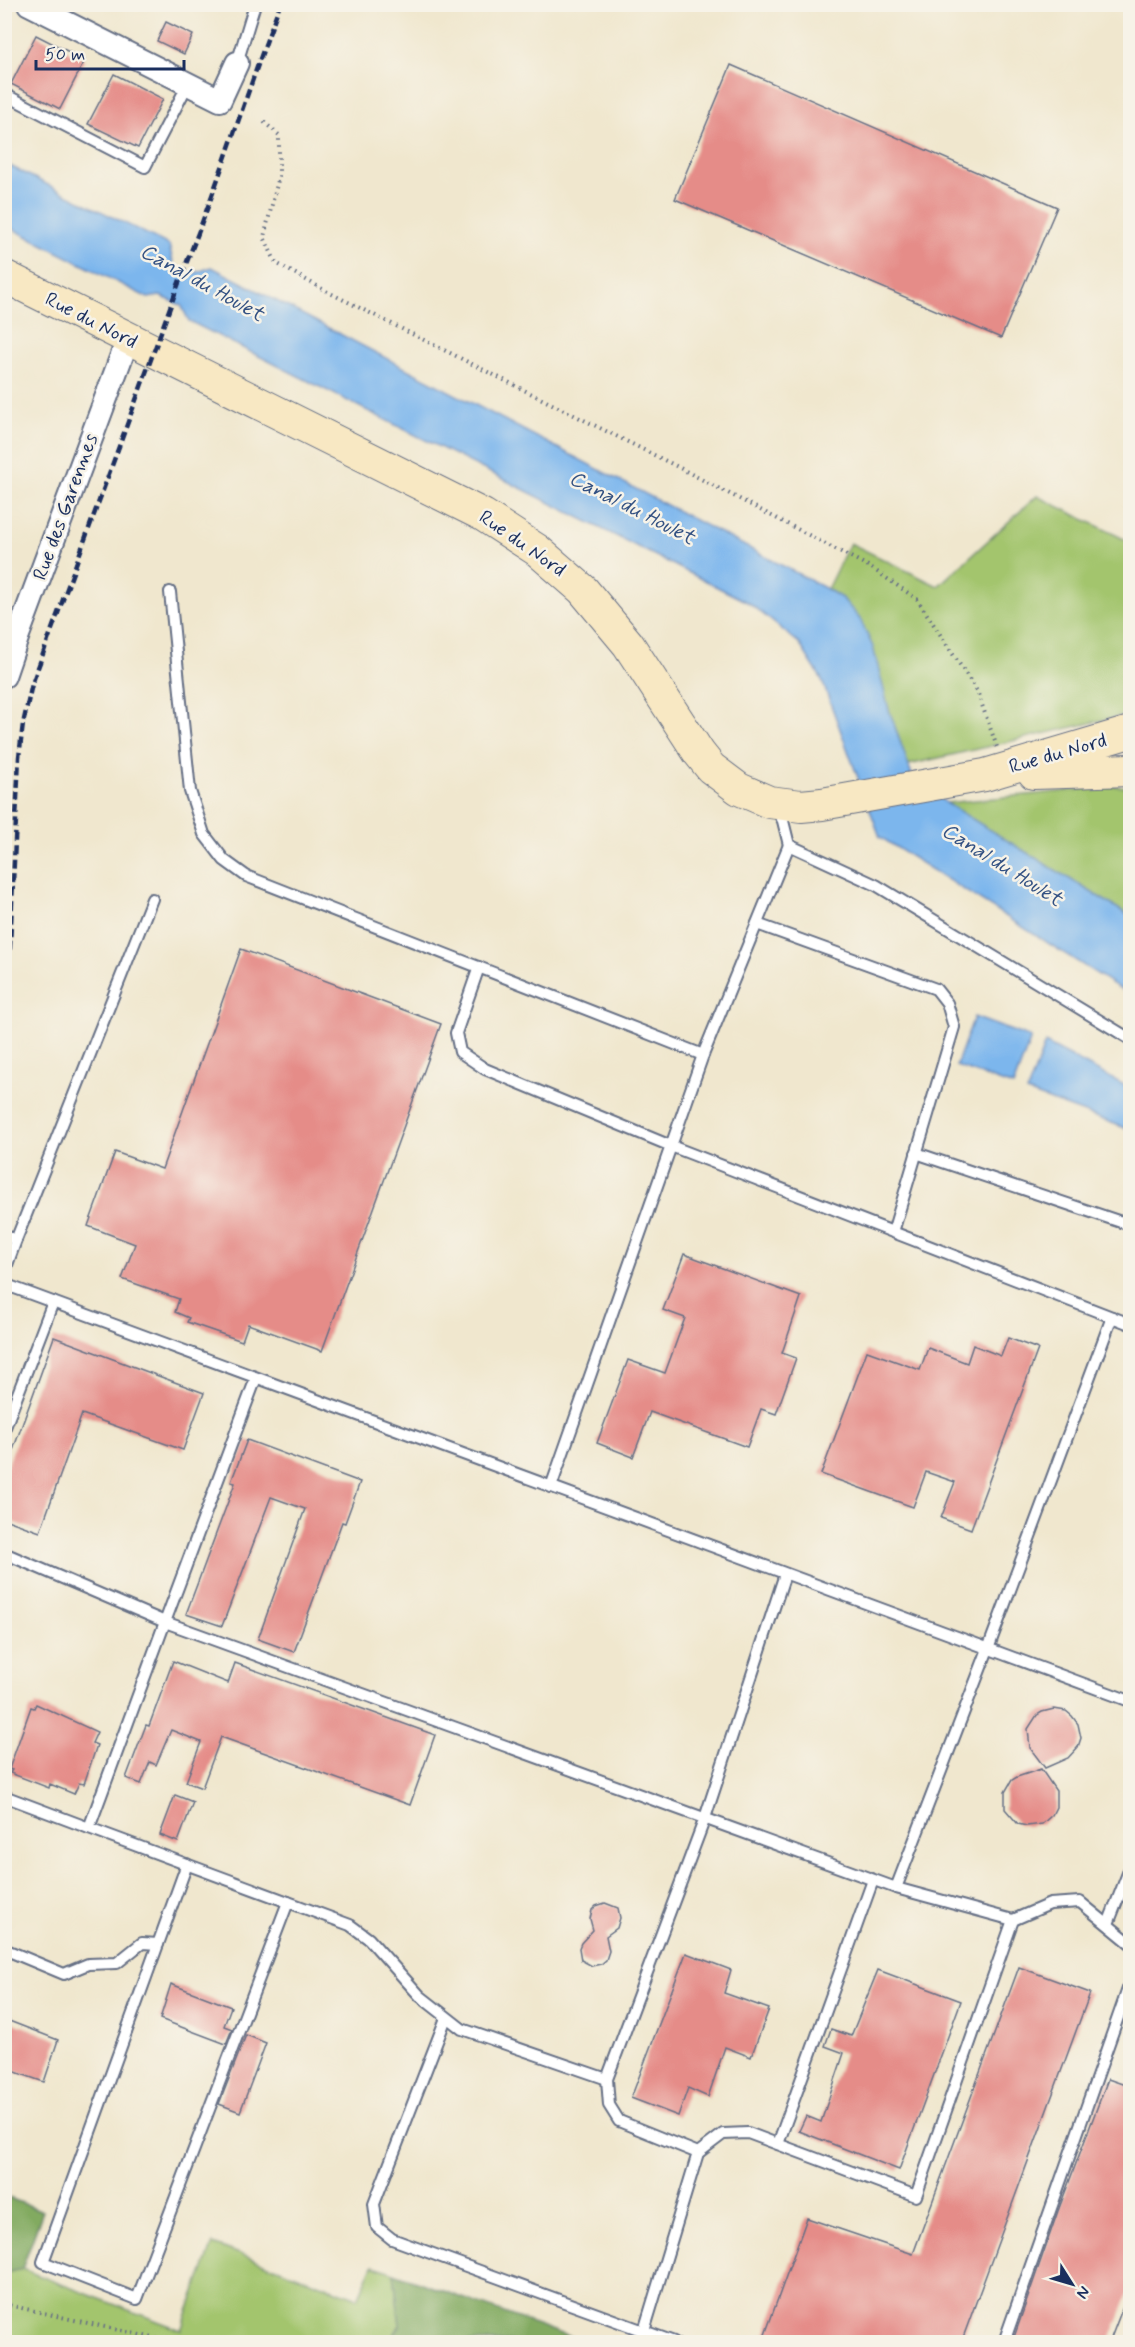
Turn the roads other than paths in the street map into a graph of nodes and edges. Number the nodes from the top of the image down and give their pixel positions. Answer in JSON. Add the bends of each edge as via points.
{"nodes":[{"id":1,"x":29,"y":4,"type":"edge"},
{"id":2,"x":255,"y":4,"type":"edge"},
{"id":3,"x":237,"y":63,"type":"joint"},
{"id":4,"x":188,"y":84,"type":"junction"},
{"id":5,"x":4,"y":93,"type":"edge"},
{"id":6,"x":4,"y":276,"type":"edge"},
{"id":7,"x":128,"y":339,"type":"junction"},
{"id":8,"x":170,"y":592,"type":"dead end"},
{"id":9,"x":5,"y":670,"type":"edge"},
{"id":10,"x":1131,"y":732,"type":"edge"},
{"id":11,"x":1131,"y":770,"type":"edge"},
{"id":12,"x":985,"y":775,"type":"junction"},
{"id":13,"x":773,"y":803,"type":"junction"},
{"id":14,"x":789,"y":845,"type":"junction"},
{"id":15,"x":152,"y":899,"type":"dead end"},
{"id":16,"x":757,"y":924,"type":"junction"},
{"id":17,"x":479,"y":967,"type":"junction"},
{"id":18,"x":1131,"y":1039,"type":"edge"},
{"id":19,"x":703,"y":1055,"type":"junction"},
{"id":20,"x":671,"y":1146,"type":"junction"},
{"id":21,"x":916,"y":1153,"type":"junction"},
{"id":22,"x":1131,"y":1226,"type":"edge"},
{"id":23,"x":893,"y":1232,"type":"junction"},
{"id":24,"x":4,"y":1235,"type":"edge"},
{"id":25,"x":16,"y":1240,"type":"junction"},
{"id":26,"x":4,"y":1273,"type":"edge"},
{"id":27,"x":4,"y":1284,"type":"edge"},
{"id":28,"x":52,"y":1302,"type":"junction"},
{"id":29,"x":1112,"y":1317,"type":"junction"},
{"id":30,"x":1131,"y":1324,"type":"edge"},
{"id":31,"x":256,"y":1377,"type":"junction"},
{"id":32,"x":4,"y":1431,"type":"edge"},
{"id":33,"x":551,"y":1487,"type":"junction"},
{"id":34,"x":4,"y":1553,"type":"edge"},
{"id":35,"x":785,"y":1574,"type":"junction"},
{"id":36,"x":165,"y":1622,"type":"junction"},
{"id":37,"x":988,"y":1648,"type":"junction"},
{"id":38,"x":1131,"y":1701,"type":"edge"},
{"id":39,"x":4,"y":1796,"type":"edge"},
{"id":40,"x":705,"y":1818,"type":"junction"},
{"id":41,"x":89,"y":1828,"type":"junction"},
{"id":42,"x":187,"y":1864,"type":"junction"},
{"id":43,"x":1131,"y":1868,"type":"edge"},
{"id":44,"x":873,"y":1880,"type":"junction"},
{"id":45,"x":896,"y":1888,"type":"junction"},
{"id":46,"x":288,"y":1902,"type":"junction"},
{"id":47,"x":1012,"y":1920,"type":"junction"},
{"id":48,"x":1107,"y":1924,"type":"junction"},
{"id":49,"x":1131,"y":1943,"type":"edge"},
{"id":50,"x":158,"y":1944,"type":"junction"},
{"id":51,"x":4,"y":1949,"type":"edge"},
{"id":52,"x":1131,"y":1983,"type":"edge"},
{"id":53,"x":446,"y":2019,"type":"junction"},
{"id":54,"x":607,"y":2079,"type":"junction"},
{"id":55,"x":778,"y":2144,"type":"junction"},
{"id":56,"x":698,"y":2153,"type":"junction"},
{"id":57,"x":644,"y":2331,"type":"junction"},
{"id":58,"x":674,"y":2343,"type":"edge"},
{"id":59,"x":1004,"y":2343,"type":"edge"}],
"edges":[{"from":1,"to":4,"type":"street"},
{"from":2,"to":3,"type":"lane"},
{"from":3,"to":4,"type":"street","via":[[220,100]]},
{"from":4,"to":5,"type":"lane","via":[[145,167]]},
{"from":6,"to":7,"type":"street","name":"Rue du Nord"},
{"from":7,"to":9,"type":"street","name":"Rue des Garennes"},
{"from":7,"to":13,"type":"street","name":"Rue du Nord","via":[[483,515],[524,541],[567,575],[606,615],[711,768],[739,789]]},
{"from":8,"to":17,"type":"lane","via":[[190,790],[204,834],[224,860],[246,876]]},
{"from":10,"to":12,"type":"street","name":"Rue du Nord"},
{"from":11,"to":12,"type":"street","name":"Rue du Nord"},
{"from":12,"to":13,"type":"street","name":"Rue du Nord","via":[[838,802],[801,806]]},
{"from":13,"to":14,"type":"lane"},
{"from":14,"to":16,"type":"lane"},
{"from":14,"to":18,"type":"lane","via":[[876,885]]},
{"from":15,"to":25,"type":"lane"},
{"from":16,"to":19,"type":"lane"},
{"from":16,"to":21,"type":"lane","via":[[936,989],[947,1003],[954,1027]]},
{"from":17,"to":19,"type":"lane"},
{"from":17,"to":20,"type":"lane","via":[[456,1033],[460,1052],[485,1069]]},
{"from":19,"to":20,"type":"lane"},
{"from":20,"to":23,"type":"lane"},
{"from":20,"to":33,"type":"lane"},
{"from":21,"to":22,"type":"lane"},
{"from":21,"to":23,"type":"lane"},
{"from":23,"to":29,"type":"lane"},
{"from":24,"to":25,"type":"lane"},
{"from":25,"to":26,"type":"lane"},
{"from":27,"to":28,"type":"lane"},
{"from":28,"to":31,"type":"lane"},
{"from":28,"to":32,"type":"lane"},
{"from":29,"to":30,"type":"lane"},
{"from":29,"to":37,"type":"lane"},
{"from":31,"to":33,"type":"lane"},
{"from":31,"to":36,"type":"lane"},
{"from":33,"to":35,"type":"lane"},
{"from":34,"to":36,"type":"lane"},
{"from":35,"to":37,"type":"lane"},
{"from":35,"to":40,"type":"lane"},
{"from":36,"to":40,"type":"lane"},
{"from":36,"to":41,"type":"lane"},
{"from":37,"to":38,"type":"lane"},
{"from":37,"to":45,"type":"lane"},
{"from":39,"to":41,"type":"lane"},
{"from":40,"to":44,"type":"lane"},
{"from":40,"to":54,"type":"lane"},
{"from":41,"to":42,"type":"lane"},
{"from":42,"to":46,"type":"lane"},
{"from":42,"to":50,"type":"lane"},
{"from":43,"to":48,"type":"lane"},
{"from":44,"to":45,"type":"lane"},
{"from":44,"to":55,"type":"lane"},
{"from":45,"to":47,"type":"lane"},
{"from":46,"to":50,"type":"lane","via":[[137,2299],[43,2262]]},
{"from":46,"to":53,"type":"lane","via":[[350,1925],[369,1939]]},
{"from":47,"to":48,"type":"lane","via":[[1050,1904],[1080,1902]]},
{"from":47,"to":55,"type":"lane","via":[[916,2196]]},
{"from":48,"to":49,"type":"lane"},
{"from":50,"to":51,"type":"lane","via":[[142,1943],[117,1963],[88,1964],[64,1974]]},
{"from":52,"to":59,"type":"lane"},
{"from":53,"to":54,"type":"lane","via":[[462,2030]]},
{"from":53,"to":57,"type":"lane","via":[[375,2204],[378,2227],[392,2239]]},
{"from":54,"to":56,"type":"lane","via":[[609,2105],[619,2121]]},
{"from":55,"to":56,"type":"lane","via":[[748,2133],[723,2134]]},
{"from":56,"to":57,"type":"lane"},
{"from":57,"to":58,"type":"lane"}]}
